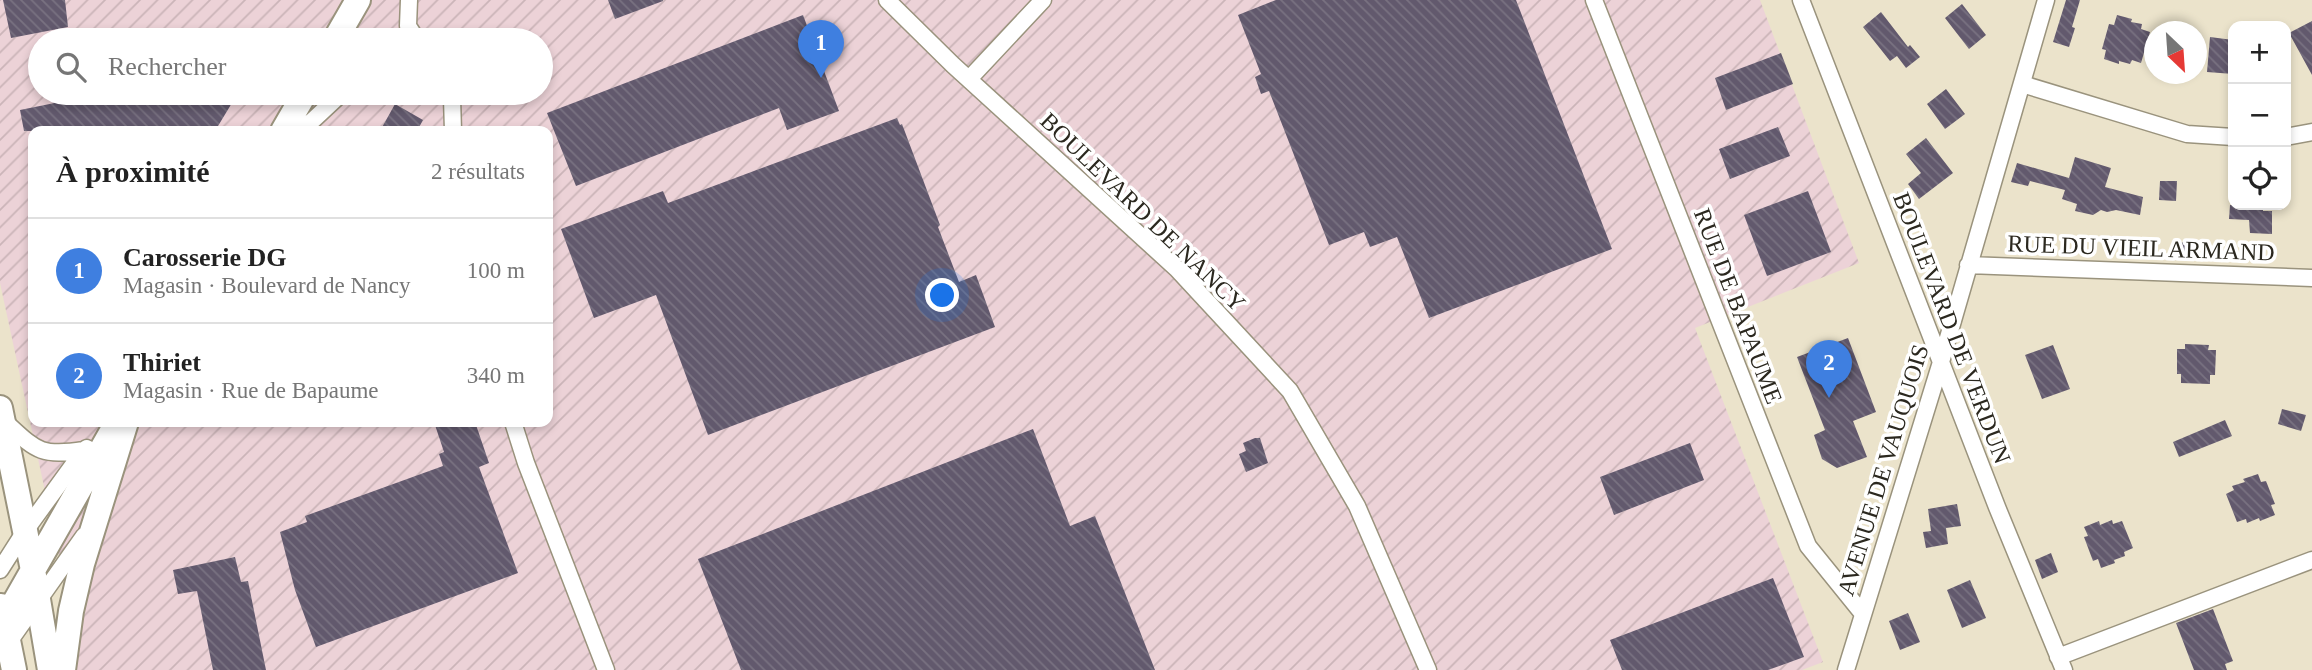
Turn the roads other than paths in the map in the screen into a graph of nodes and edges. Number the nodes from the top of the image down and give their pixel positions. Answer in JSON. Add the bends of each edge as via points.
{"nodes":[{"id":1,"x":358,"y":0,"type":"edge"},
{"id":2,"x":393,"y":0,"type":"edge"},
{"id":3,"x":409,"y":0,"type":"edge"},
{"id":4,"x":887,"y":0,"type":"edge"},
{"id":5,"x":1043,"y":0,"type":"edge"},
{"id":6,"x":1594,"y":0,"type":"edge"},
{"id":7,"x":1801,"y":0,"type":"edge"},
{"id":8,"x":2046,"y":0,"type":"edge"},
{"id":9,"x":407,"y":17,"type":"junction"},
{"id":10,"x":343,"y":28,"type":"edge"},
{"id":11,"x":409,"y":28,"type":"edge"},
{"id":12,"x":969,"y":79,"type":"junction"},
{"id":13,"x":2022,"y":84,"type":"junction"},
{"id":14,"x":298,"y":105,"type":"edge"},
{"id":15,"x":329,"y":105,"type":"edge"},
{"id":16,"x":450,"y":105,"type":"edge"},
{"id":17,"x":286,"y":126,"type":"edge"},
{"id":18,"x":299,"y":126,"type":"edge"},
{"id":19,"x":452,"y":126,"type":"edge"},
{"id":20,"x":2312,"y":132,"type":"edge"},
{"id":21,"x":2291,"y":136,"type":"edge"},
{"id":22,"x":2228,"y":137,"type":"edge"},
{"id":23,"x":1968,"y":265,"type":"junction"},
{"id":24,"x":2312,"y":278,"type":"edge"},
{"id":25,"x":1941,"y":362,"type":"junction"},
{"id":26,"x":1,"y":414,"type":"edge"},
{"id":27,"x":104,"y":427,"type":"edge"},
{"id":28,"x":115,"y":427,"type":"edge"},
{"id":29,"x":124,"y":427,"type":"edge"},
{"id":30,"x":515,"y":427,"type":"edge"},
{"id":31,"x":84,"y":450,"type":"junction"},
{"id":32,"x":95,"y":520,"type":"junction"},
{"id":33,"x":25,"y":531,"type":"junction"},
{"id":34,"x":2312,"y":560,"type":"edge"},
{"id":35,"x":0,"y":570,"type":"edge"},
{"id":36,"x":33,"y":570,"type":"junction"},
{"id":37,"x":38,"y":603,"type":"junction"},
{"id":38,"x":1863,"y":614,"type":"junction"},
{"id":39,"x":3,"y":628,"type":"edge"},
{"id":40,"x":2061,"y":664,"type":"edge"},
{"id":41,"x":14,"y":670,"type":"edge"},
{"id":42,"x":50,"y":670,"type":"edge"},
{"id":43,"x":63,"y":670,"type":"edge"},
{"id":44,"x":606,"y":670,"type":"edge"},
{"id":45,"x":1428,"y":670,"type":"edge"},
{"id":46,"x":1846,"y":670,"type":"edge"}],
"edges":[{"from":1,"to":10,"type":"main road"},
{"from":2,"to":9,"type":"street"},
{"from":3,"to":9,"type":"street"},
{"from":4,"to":12,"type":"street","name":"BOULEVARD DE NANCY"},
{"from":5,"to":12,"type":"street"},
{"from":6,"to":38,"type":"street","name":"RUE DE BAPAUME","via":[[1808,547]]},
{"from":7,"to":25,"type":"street","name":"BOULEVARD DE VERDUN"},
{"from":8,"to":13,"type":"street","name":"AVENUE DE VAUQUOIS"},
{"from":9,"to":11,"type":"street"},
{"from":12,"to":45,"type":"street","name":"BOULEVARD DE NANCY","via":[[1177,269],[1290,391],[1357,506]]},
{"from":13,"to":22,"type":"street","via":[[2187,134]]},
{"from":13,"to":23,"type":"street","name":"AVENUE DE VAUQUOIS"},
{"from":14,"to":17,"type":"main road"},
{"from":15,"to":18,"type":"street","via":[[311,122]]},
{"from":16,"to":19,"type":"street"},
{"from":20,"to":21,"type":"street"},
{"from":23,"to":24,"type":"street","name":"RUE DU VIEIL ARMAND"},
{"from":23,"to":25,"type":"street","name":"AVENUE DE VAUQUOIS"},
{"from":25,"to":38,"type":"street","name":"AVENUE DE VAUQUOIS"},
{"from":25,"to":40,"type":"street","name":"BOULEVARD DE VERDUN"},
{"from":26,"to":31,"type":"street","via":[[35,449],[57,454]]},
{"from":26,"to":33,"type":"main road"},
{"from":27,"to":31,"type":"street"},
{"from":28,"to":36,"type":"main road"},
{"from":29,"to":32,"type":"main road"},
{"from":30,"to":44,"type":"street"},
{"from":31,"to":33,"type":"street"},
{"from":32,"to":37,"type":"street"},
{"from":32,"to":43,"type":"main road","via":[[71,611]]},
{"from":33,"to":35,"type":"street"},
{"from":33,"to":36,"type":"main road"},
{"from":34,"to":40,"type":"street"},
{"from":36,"to":37,"type":"main road"},
{"from":36,"to":39,"type":"main road"},
{"from":37,"to":39,"type":"street"},
{"from":37,"to":42,"type":"main road"},
{"from":38,"to":46,"type":"street","name":"AVENUE DE VAUQUOIS"},
{"from":39,"to":41,"type":"main road"}]}
